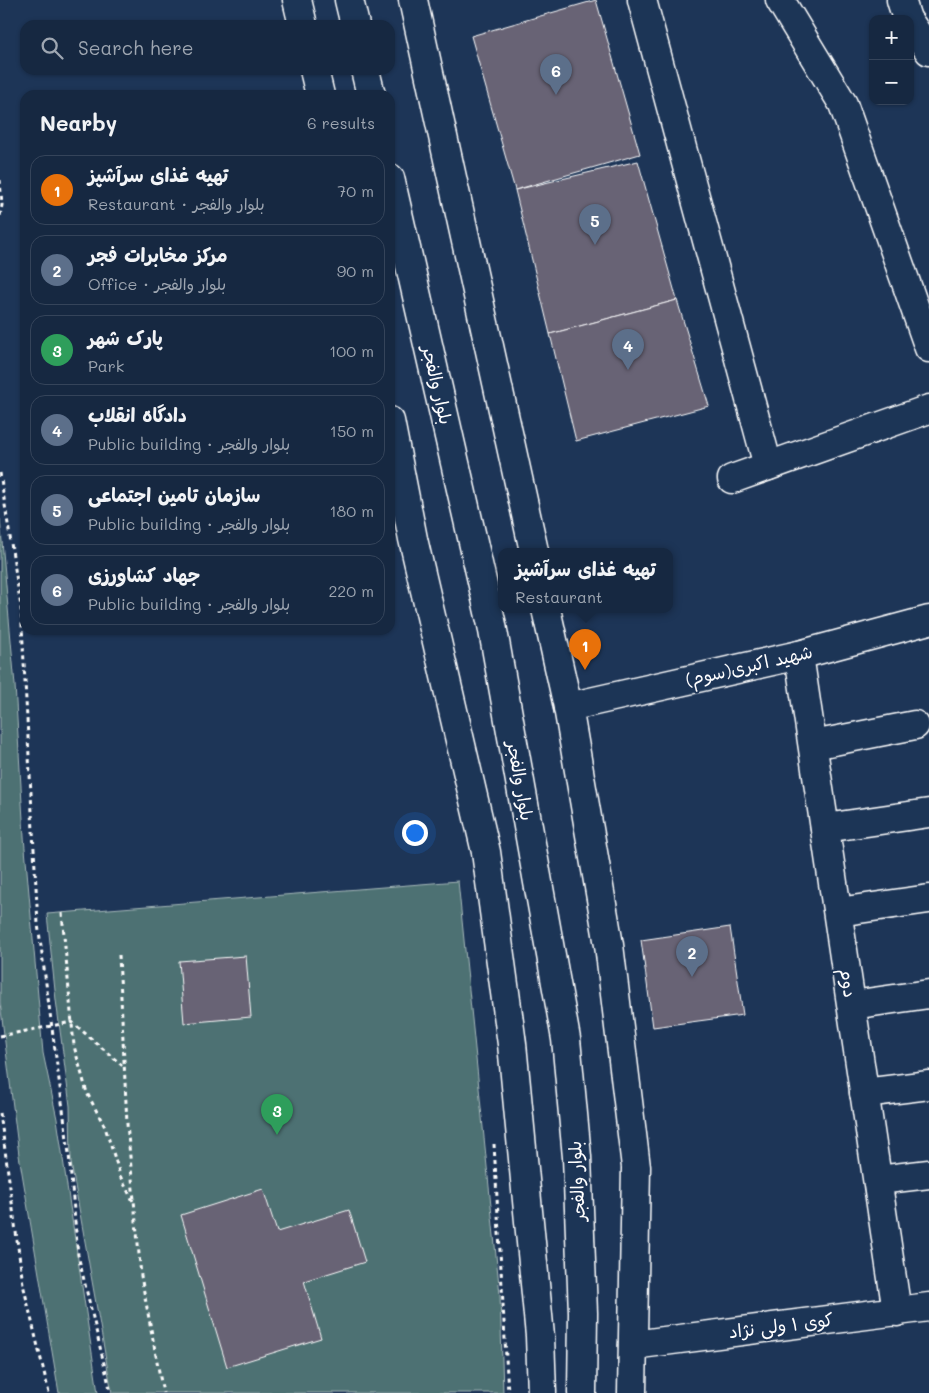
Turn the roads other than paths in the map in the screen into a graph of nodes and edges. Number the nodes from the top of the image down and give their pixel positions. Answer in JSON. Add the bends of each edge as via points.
{"nodes":[{"id":1,"x":297,"y":0,"type":"edge"},
{"id":2,"x":349,"y":0,"type":"edge"},
{"id":3,"x":412,"y":0,"type":"edge"},
{"id":4,"x":642,"y":0,"type":"edge"},
{"id":5,"x":780,"y":0,"type":"edge"},
{"id":6,"x":901,"y":0,"type":"edge"},
{"id":7,"x":906,"y":15,"type":"edge"},
{"id":8,"x":302,"y":20,"type":"edge"},
{"id":9,"x":354,"y":20,"type":"edge"},
{"id":10,"x":914,"y":29,"type":"edge"},
{"id":11,"x":929,"y":51,"type":"edge"},
{"id":12,"x":315,"y":75,"type":"edge"},
{"id":13,"x":366,"y":75,"type":"edge"},
{"id":14,"x":319,"y":90,"type":"edge"},
{"id":15,"x":370,"y":90,"type":"edge"},
{"id":16,"x":395,"y":200,"type":"edge"},
{"id":17,"x":929,"y":348,"type":"edge"},
{"id":18,"x":929,"y":409,"type":"edge"},
{"id":19,"x":395,"y":447,"type":"edge"},
{"id":20,"x":768,"y":466,"type":"junction"},
{"id":21,"x":732,"y":479,"type":"dead end"},
{"id":22,"x":533,"y":548,"type":"edge"},
{"id":23,"x":547,"y":613,"type":"edge"},
{"id":24,"x":929,"y":620,"type":"edge"},
{"id":25,"x":799,"y":655,"type":"junction"},
{"id":26,"x":568,"y":706,"type":"junction"},
{"id":27,"x":914,"y":725,"type":"dead end"},
{"id":28,"x":813,"y":746,"type":"junction"},
{"id":29,"x":929,"y":813,"type":"edge"},
{"id":30,"x":825,"y":828,"type":"junction"},
{"id":31,"x":929,"y":900,"type":"edge"},
{"id":32,"x":838,"y":912,"type":"junction"},
{"id":33,"x":929,"y":994,"type":"edge"},
{"id":34,"x":852,"y":1005,"type":"junction"},
{"id":35,"x":929,"y":1085,"type":"edge"},
{"id":36,"x":864,"y":1093,"type":"junction"},
{"id":37,"x":929,"y":1174,"type":"edge"},
{"id":38,"x":878,"y":1180,"type":"junction"},
{"id":39,"x":929,"y":1307,"type":"edge"},
{"id":40,"x":897,"y":1312,"type":"junction"},
{"id":41,"x":633,"y":1345,"type":"junction"},
{"id":42,"x":542,"y":1393,"type":"edge"},
{"id":43,"x":582,"y":1393,"type":"edge"},
{"id":44,"x":632,"y":1393,"type":"edge"},
{"id":45,"x":644,"y":1393,"type":"edge"}],
"edges":[{"from":1,"to":8,"type":"main road"},
{"from":2,"to":9,"type":"main road"},
{"from":3,"to":22,"type":"main road"},
{"from":4,"to":20,"type":"main road"},
{"from":5,"to":17,"type":"main road","via":[[843,104]]},
{"from":6,"to":7,"type":"main road"},
{"from":10,"to":11,"type":"main road"},
{"from":12,"to":14,"type":"main road"},
{"from":13,"to":15,"type":"main road"},
{"from":16,"to":43,"type":"main road","name":"بلوار والفجر","via":[[492,625],[566,1039],[577,1156],[583,1313]]},
{"from":18,"to":20,"type":"main road"},
{"from":19,"to":42,"type":"main road","via":[[413,539],[486,852],[512,1044],[540,1336]]},
{"from":20,"to":21,"type":"main road"},
{"from":23,"to":26,"type":"main road"},
{"from":24,"to":25,"type":"main road","name":"شهید اکبری(سوم)"},
{"from":25,"to":26,"type":"main road","name":"شهید اکبری(سوم)"},
{"from":25,"to":28,"type":"main road","name":"دوم"},
{"from":26,"to":41,"type":"main road","via":[[608,945],[636,1167]]},
{"from":27,"to":28,"type":"main road"},
{"from":28,"to":30,"type":"main road","name":"دوم"},
{"from":29,"to":30,"type":"main road"},
{"from":30,"to":32,"type":"main road","name":"دوم"},
{"from":31,"to":32,"type":"main road"},
{"from":32,"to":34,"type":"main road","name":"دوم"},
{"from":33,"to":34,"type":"main road"},
{"from":34,"to":36,"type":"main road","name":"دوم"},
{"from":35,"to":36,"type":"main road"},
{"from":36,"to":38,"type":"main road","name":"دوم"},
{"from":37,"to":38,"type":"main road"},
{"from":38,"to":40,"type":"main road","name":"دوم"},
{"from":39,"to":40,"type":"main road","name":"کوی ۱ ولی نژاد"},
{"from":40,"to":41,"type":"main road","name":"کوی ۱ ولی نژاد"},
{"from":41,"to":44,"type":"main road"},
{"from":41,"to":45,"type":"main road"}]}
